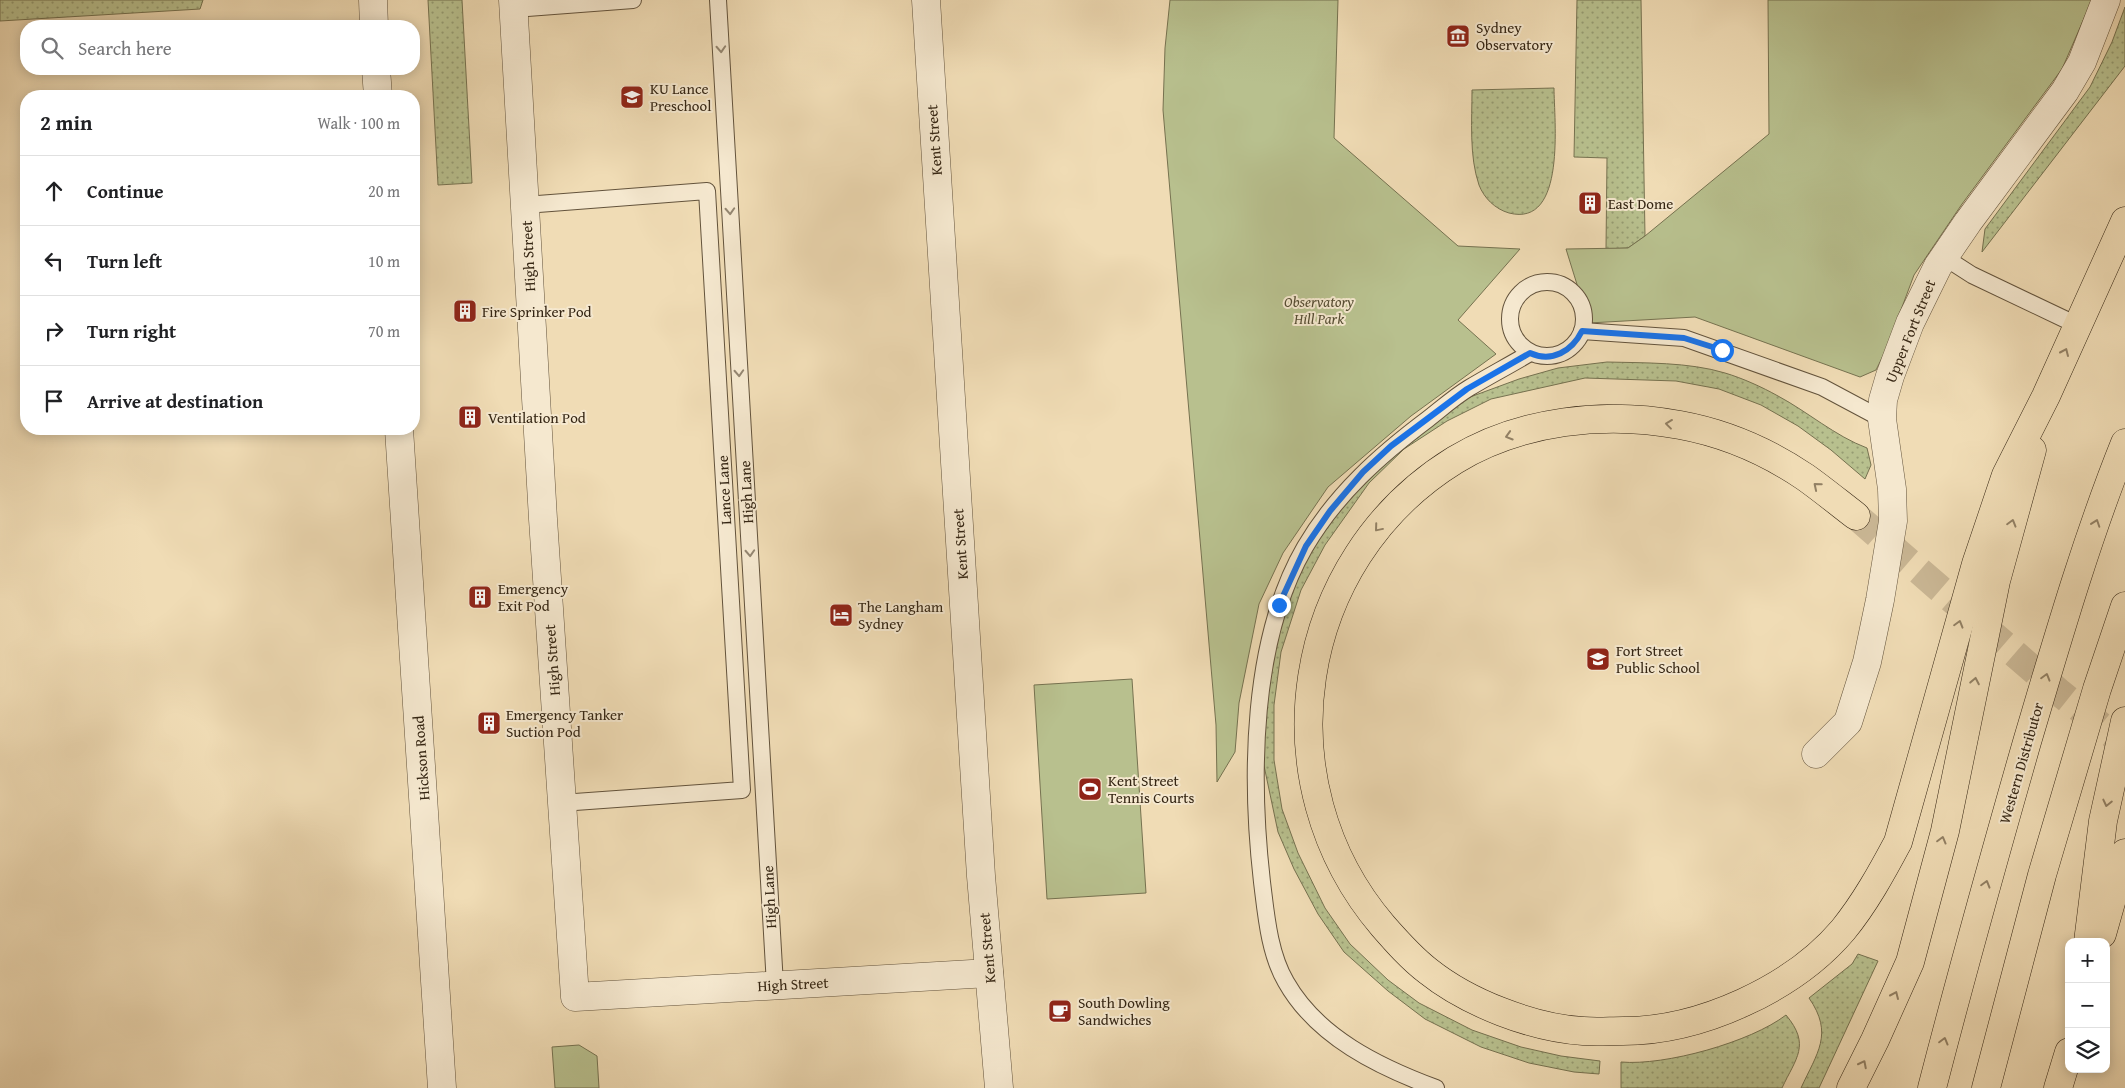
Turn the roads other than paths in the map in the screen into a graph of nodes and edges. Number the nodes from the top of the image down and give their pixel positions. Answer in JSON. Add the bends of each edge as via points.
{"nodes":[{"id":1,"x":373,"y":0,"type":"edge"},
{"id":2,"x":633,"y":0,"type":"edge"},
{"id":3,"x":718,"y":0,"type":"edge"},
{"id":4,"x":926,"y":0,"type":"edge"},
{"id":5,"x":2106,"y":0,"type":"edge"},
{"id":6,"x":514,"y":4,"type":"edge"},
{"id":7,"x":374,"y":20,"type":"edge"},
{"id":8,"x":376,"y":75,"type":"edge"},
{"id":9,"x":378,"y":90,"type":"edge"},
{"id":10,"x":525,"y":205,"type":"junction"},
{"id":11,"x":2125,"y":221,"type":"edge"},
{"id":12,"x":1944,"y":257,"type":"junction"},
{"id":13,"x":2077,"y":326,"type":"junction"},
{"id":14,"x":1582,"y":331,"type":"junction"},
{"id":15,"x":1530,"y":353,"type":"junction"},
{"id":16,"x":2046,"y":396,"type":"junction"},
{"id":17,"x":1882,"y":419,"type":"junction"},
{"id":18,"x":399,"y":435,"type":"edge"},
{"id":19,"x":2125,"y":443,"type":"edge"},
{"id":20,"x":1856,"y":516,"type":"tunnel mouth"},
{"id":21,"x":2125,"y":606,"type":"edge"},
{"id":22,"x":2125,"y":721,"type":"edge"},
{"id":23,"x":1816,"y":754,"type":"dead end"},
{"id":24,"x":561,"y":803,"type":"junction"},
{"id":25,"x":2125,"y":853,"type":"edge"},
{"id":26,"x":2088,"y":938,"type":"edge"},
{"id":27,"x":2101,"y":938,"type":"edge"},
{"id":28,"x":989,"y":973,"type":"junction"},
{"id":29,"x":775,"y":985,"type":"junction"},
{"id":30,"x":2065,"y":1065,"type":"edge"},
{"id":31,"x":442,"y":1088,"type":"edge"},
{"id":32,"x":999,"y":1088,"type":"edge"},
{"id":33,"x":1436,"y":1088,"type":"edge"},
{"id":34,"x":1851,"y":1088,"type":"edge"},
{"id":35,"x":1932,"y":1088,"type":"edge"},
{"id":36,"x":1986,"y":1088,"type":"edge"},
{"id":37,"x":2058,"y":1088,"type":"edge"}],
"edges":[{"from":1,"to":7,"type":"street"},
{"from":2,"to":6,"type":"lane"},
{"from":3,"to":29,"type":"lane","name":"High Lane","one_way":true},
{"from":4,"to":28,"type":"street","name":"Kent Street"},
{"from":5,"to":12,"type":"street","name":"Upper Fort Street","via":[[2082,62],[2065,91]]},
{"from":6,"to":10,"type":"street","name":"High Street"},
{"from":8,"to":9,"type":"street"},
{"from":10,"to":24,"type":"street","name":"High Street"},
{"from":10,"to":24,"type":"lane","name":"Lance Lane","via":[[707,191],[742,790]]},
{"from":11,"to":13,"type":"highway"},
{"from":12,"to":13,"type":"lane","via":[[1972,275]]},
{"from":12,"to":17,"type":"street","name":"Upper Fort Street","via":[[1910,323],[1883,400]]},
{"from":16,"to":13,"type":"highway","one_way":true},
{"from":14,"to":15,"type":"lane","via":[[1576,343],[1566,351],[1550,357]]},
{"from":14,"to":15,"type":"lane","via":[[1585,318],[1582,306],[1569,289],[1551,282],[1532,285],[1520,292],[1509,315],[1510,329],[1516,341]]},
{"from":14,"to":17,"type":"lane","via":[[1684,338],[1822,387]]},
{"from":15,"to":33,"type":"lane","via":[[1467,389],[1391,446],[1363,472],[1330,511],[1306,546],[1279,605],[1263,675],[1255,802],[1258,847],[1264,904],[1274,952],[1285,981],[1304,1007],[1365,1058]]},
{"from":20,"to":16,"type":"highway","one_way":true,"via":[[1806,478],[1758,450],[1723,436],[1681,425],[1636,420],[1594,419],[1548,425],[1506,436],[1455,460],[1402,501],[1355,559],[1334,598],[1319,636],[1307,722],[1315,788],[1340,863],[1375,917],[1400,946],[1431,974],[1464,994],[1506,1013],[1544,1025],[1582,1031],[1639,1030],[1676,1025],[1725,1011],[1768,990],[1808,963],[1842,931],[1879,879],[1898,842],[1976,564],[2006,475]]},
{"from":34,"to":16,"type":"highway","one_way":true,"via":[[1910,962],[1945,831],[1996,581]]},
{"from":17,"to":23,"type":"street","name":"Upper Fort Street","via":[[1893,521],[1880,600],[1867,662],[1848,722]]},
{"from":18,"to":31,"type":"street","name":"Hickson Road"},
{"from":35,"to":19,"type":"highway","name":"Western Distributor","one_way":true,"via":[[2059,633]]},
{"from":21,"to":36,"type":"highway","via":[[2042,875]]},
{"from":22,"to":26,"type":"highway","one_way":true,"via":[[2103,822]]},
{"from":24,"to":29,"type":"street","name":"High Street","via":[[575,997]]},
{"from":25,"to":27,"type":"highway"},
{"from":28,"to":29,"type":"street","name":"High Street"},
{"from":28,"to":32,"type":"street","name":"Kent Street"},
{"from":30,"to":37,"type":"highway"}]}
